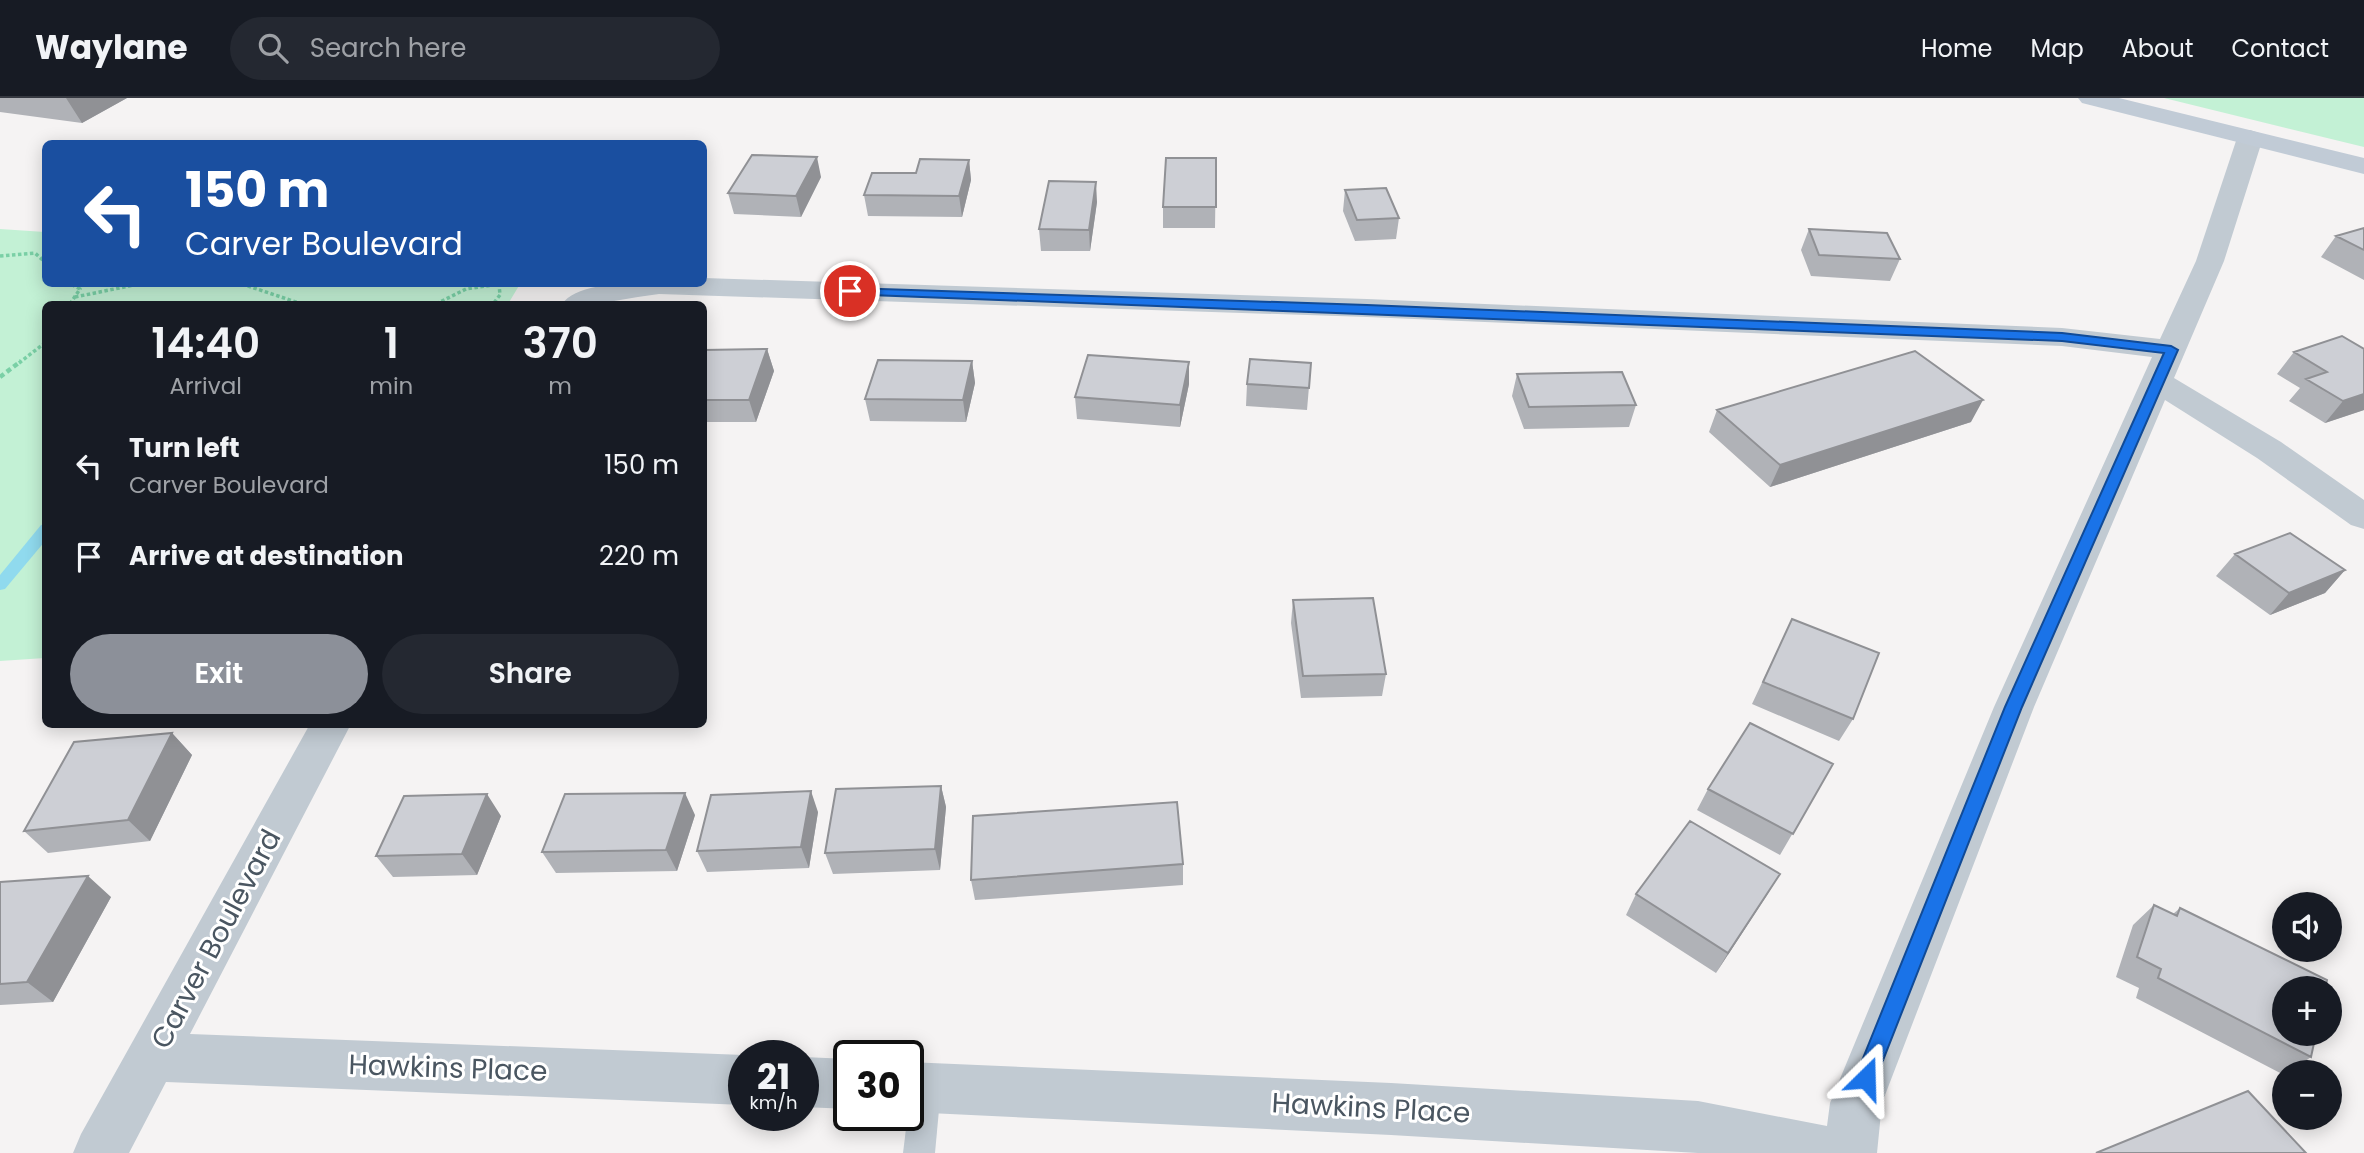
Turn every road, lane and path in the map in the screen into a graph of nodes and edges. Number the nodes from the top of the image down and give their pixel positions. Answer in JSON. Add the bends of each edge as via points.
{"nodes":[{"id":1,"x":2090,"y":98,"type":"edge"},
{"id":2,"x":2250,"y":138,"type":"junction"},
{"id":3,"x":2364,"y":166,"type":"edge"},
{"id":4,"x":0,"y":256,"type":"edge"},
{"id":5,"x":42,"y":259,"type":"edge"},
{"id":6,"x":76,"y":287,"type":"edge"},
{"id":7,"x":124,"y":287,"type":"edge"},
{"id":8,"x":251,"y":287,"type":"edge"},
{"id":9,"x":469,"y":287,"type":"edge"},
{"id":10,"x":643,"y":287,"type":"edge"},
{"id":11,"x":707,"y":287,"type":"edge"},
{"id":12,"x":75,"y":297,"type":"junction"},
{"id":13,"x":72,"y":301,"type":"edge"},
{"id":14,"x":292,"y":301,"type":"edge"},
{"id":15,"x":440,"y":301,"type":"edge"},
{"id":16,"x":585,"y":301,"type":"edge"},
{"id":17,"x":42,"y":345,"type":"edge"},
{"id":18,"x":2164,"y":366,"type":"junction"},
{"id":19,"x":0,"y":377,"type":"edge"},
{"id":20,"x":2364,"y":517,"type":"edge"},
{"id":21,"x":329,"y":728,"type":"edge"},
{"id":22,"x":152,"y":1057,"type":"junction"},
{"id":23,"x":728,"y":1079,"type":"edge"},
{"id":24,"x":924,"y":1087,"type":"edge"},
{"id":25,"x":918,"y":1131,"type":"edge"},
{"id":26,"x":100,"y":1153,"type":"edge"},
{"id":27,"x":919,"y":1153,"type":"edge"},
{"id":28,"x":1830,"y":1153,"type":"edge"},
{"id":29,"x":1850,"y":1153,"type":"edge"}],
"edges":[{"from":1,"to":2,"type":"main road"},
{"from":2,"to":3,"type":"main road"},
{"from":2,"to":18,"type":"street","via":[[2210,261]]},
{"from":4,"to":5,"type":"path","via":[[35,253]]},
{"from":6,"to":12,"type":"path","via":[[80,289]]},
{"from":7,"to":12,"type":"path"},
{"from":8,"to":14,"type":"path"},
{"from":9,"to":15,"type":"path"},
{"from":10,"to":16,"type":"street","via":[[611,291]]},
{"from":11,"to":18,"type":"street","via":[[2035,336]]},
{"from":12,"to":13,"type":"path"},
{"from":17,"to":19,"type":"path"},
{"from":18,"to":20,"type":"street","via":[[2269,450]]},
{"from":18,"to":29,"type":"street","via":[[1973,809],[1856,1103]]},
{"from":21,"to":22,"type":"street","name":"Carver Boulevard"},
{"from":22,"to":23,"type":"street","name":"Hawkins Place"},
{"from":22,"to":26,"type":"street","name":"Carver Boulevard"},
{"from":24,"to":28,"type":"street","name":"Hawkins Place","via":[[1698,1127]]},
{"from":25,"to":27,"type":"lane"}]}
